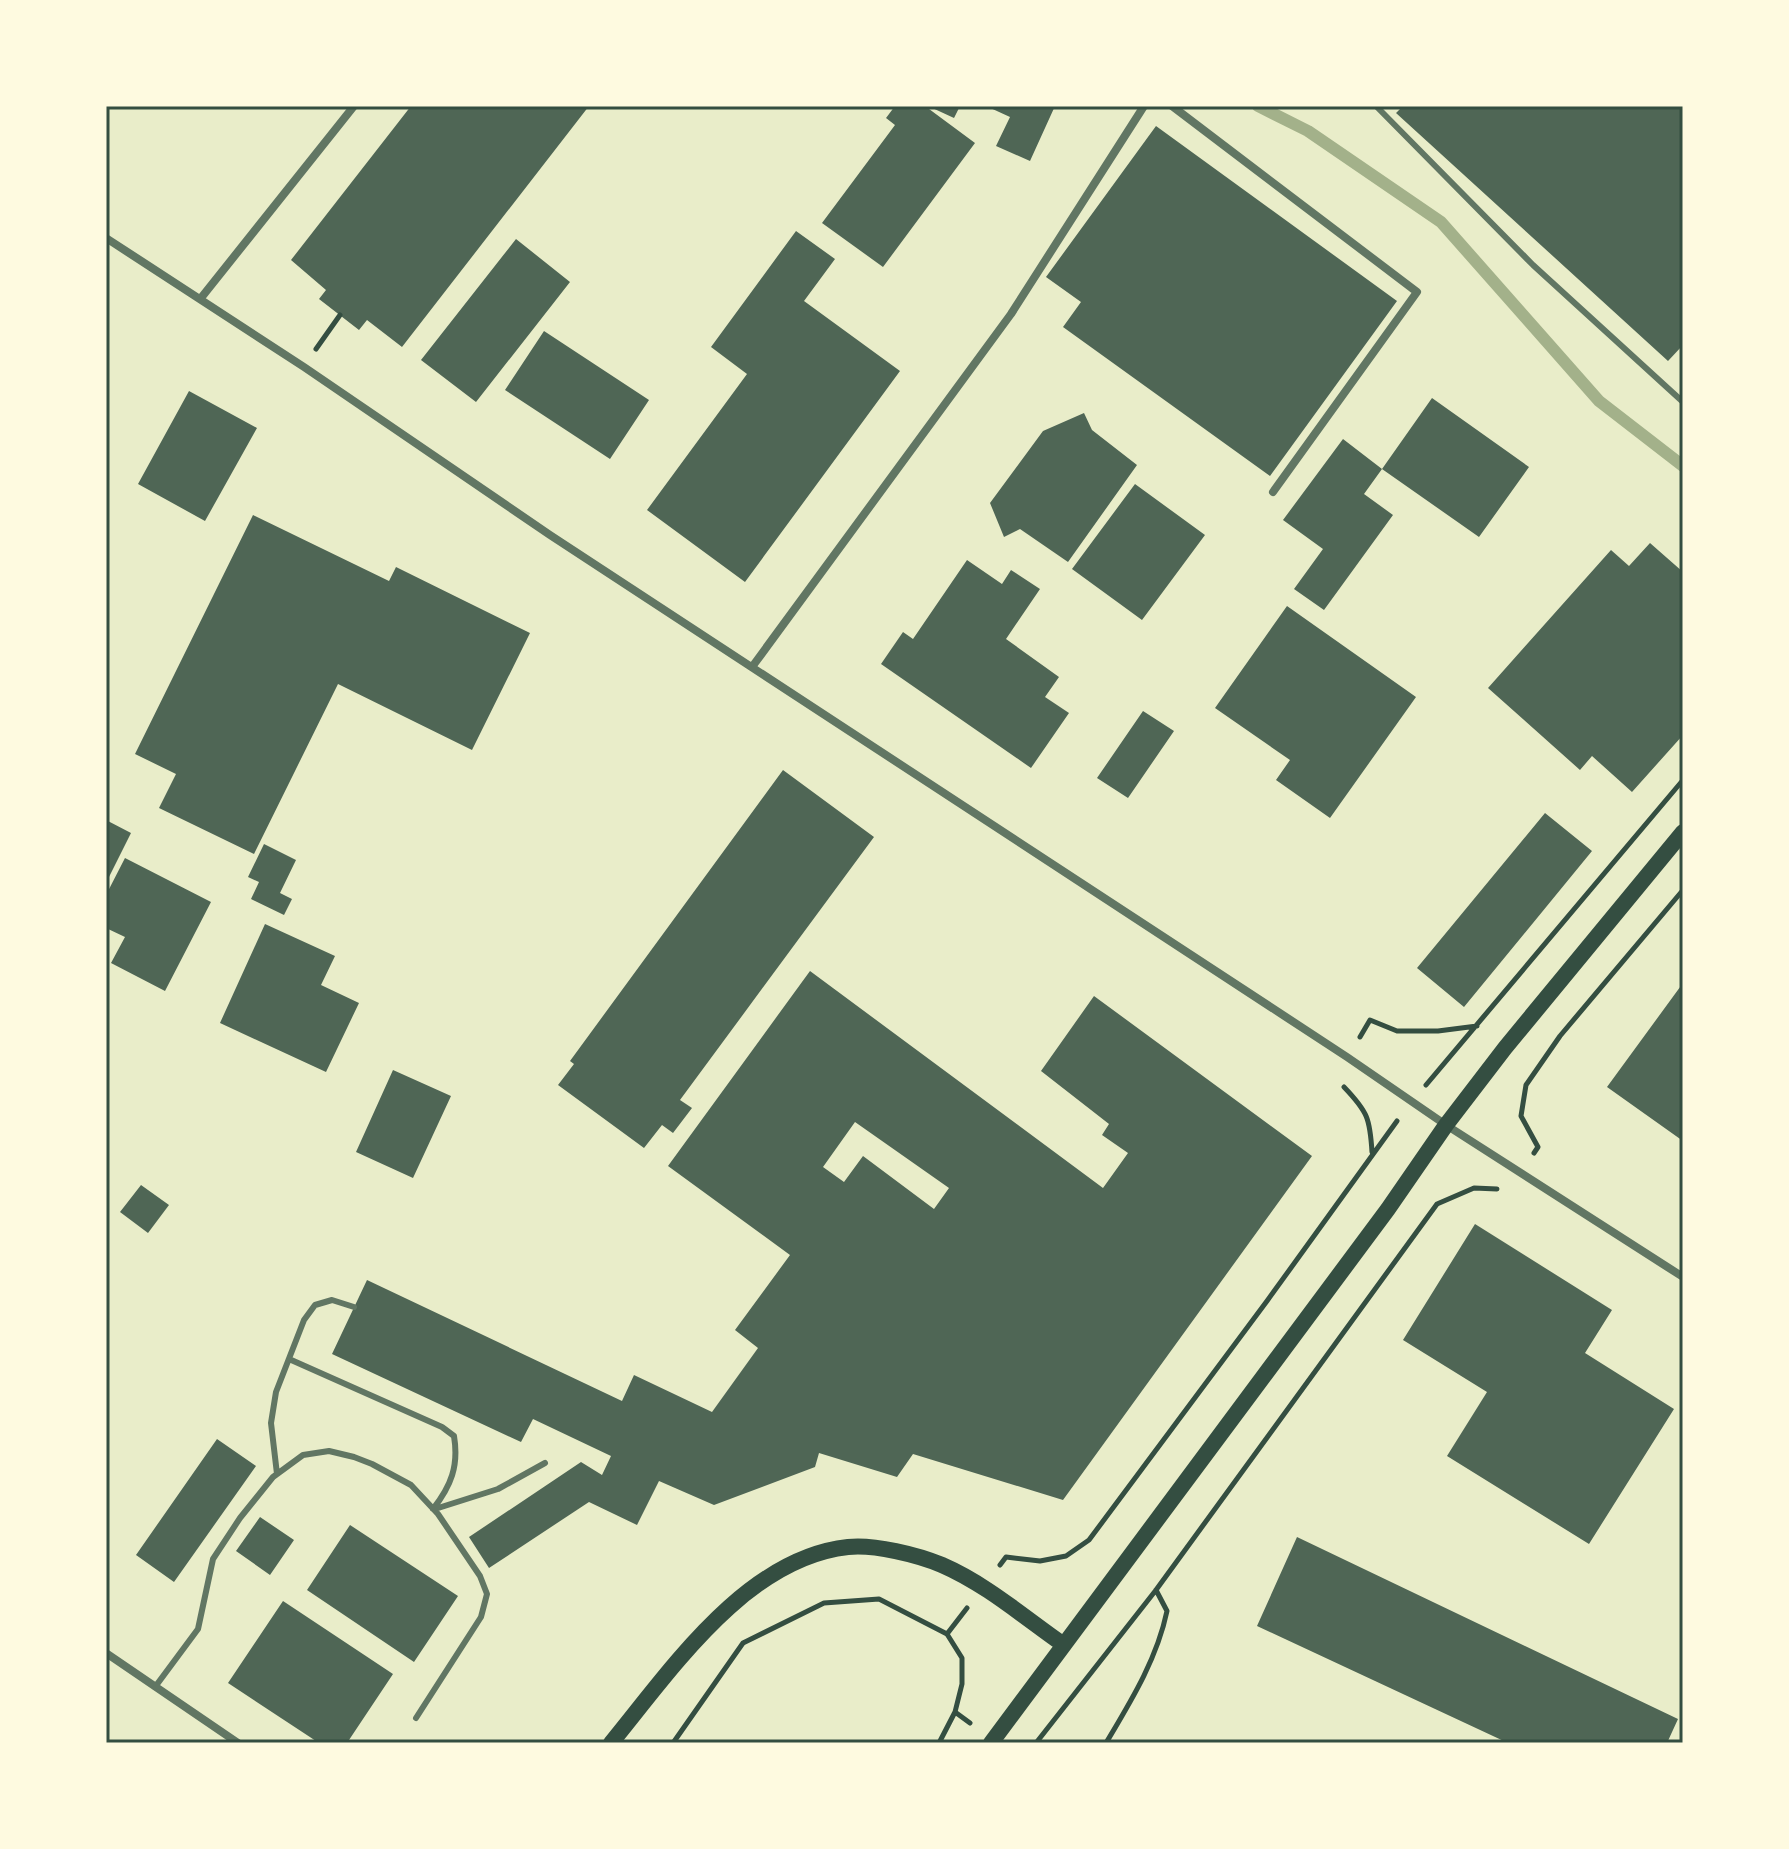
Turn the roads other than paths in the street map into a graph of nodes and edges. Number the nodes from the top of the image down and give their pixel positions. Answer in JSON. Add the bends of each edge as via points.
{"nodes":[{"id":1,"x":354,"y":106,"type":"edge"},
{"id":2,"x":1144,"y":106,"type":"edge"},
{"id":3,"x":1172,"y":106,"type":"edge"},
{"id":4,"x":1376,"y":106,"type":"edge"},
{"id":5,"x":106,"y":238,"type":"edge"},
{"id":6,"x":201,"y":298,"type":"junction"},
{"id":7,"x":1683,"y":402,"type":"edge"},
{"id":8,"x":1273,"y":492,"type":"dead end"},
{"id":9,"x":752,"y":667,"type":"junction"},
{"id":10,"x":1683,"y":832,"type":"edge"},
{"id":11,"x":1446,"y":1125,"type":"junction"},
{"id":12,"x":1683,"y":1277,"type":"edge"},
{"id":13,"x":354,"y":1307,"type":"dead end"},
{"id":14,"x":289,"y":1359,"type":"junction"},
{"id":15,"x":545,"y":1463,"type":"dead end"},
{"id":16,"x":277,"y":1474,"type":"junction"},
{"id":17,"x":433,"y":1509,"type":"junction"},
{"id":18,"x":1064,"y":1645,"type":"junction"},
{"id":19,"x":106,"y":1653,"type":"edge"},
{"id":20,"x":155,"y":1687,"type":"junction"},
{"id":21,"x":416,"y":1718,"type":"dead end"},
{"id":22,"x":238,"y":1743,"type":"edge"},
{"id":23,"x":611,"y":1743,"type":"edge"},
{"id":24,"x":991,"y":1743,"type":"edge"}],
"edges":[{"from":1,"to":6,"type":"street"},
{"from":2,"to":9,"type":"street","via":[[1011,314]]},
{"from":3,"to":8,"type":"street","via":[[1417,292]]},
{"from":4,"to":7,"type":"lane","via":[[1533,265]]},
{"from":5,"to":6,"type":"street"},
{"from":6,"to":9,"type":"street"},
{"from":9,"to":11,"type":"street"},
{"from":10,"to":11,"type":"main road"},
{"from":11,"to":12,"type":"street"},
{"from":11,"to":18,"type":"main road"},
{"from":13,"to":14,"type":"lane","via":[[332,1300],[315,1305]]},
{"from":14,"to":16,"type":"lane","via":[[271,1423]]},
{"from":14,"to":17,"type":"lane","via":[[454,1436],[454,1468],[447,1491]]},
{"from":15,"to":17,"type":"lane","via":[[498,1489]]},
{"from":16,"to":17,"type":"lane","via":[[303,1455],[329,1451],[372,1464],[411,1485]]},
{"from":16,"to":20,"type":"lane","via":[[213,1559],[198,1629]]},
{"from":17,"to":21,"type":"lane","via":[[487,1594],[481,1617]]},
{"from":18,"to":23,"type":"main road","via":[[942,1565],[899,1551],[849,1547],[816,1554],[770,1574],[719,1615]]},
{"from":18,"to":24,"type":"main road"},
{"from":19,"to":20,"type":"street"},
{"from":20,"to":22,"type":"street"}]}
